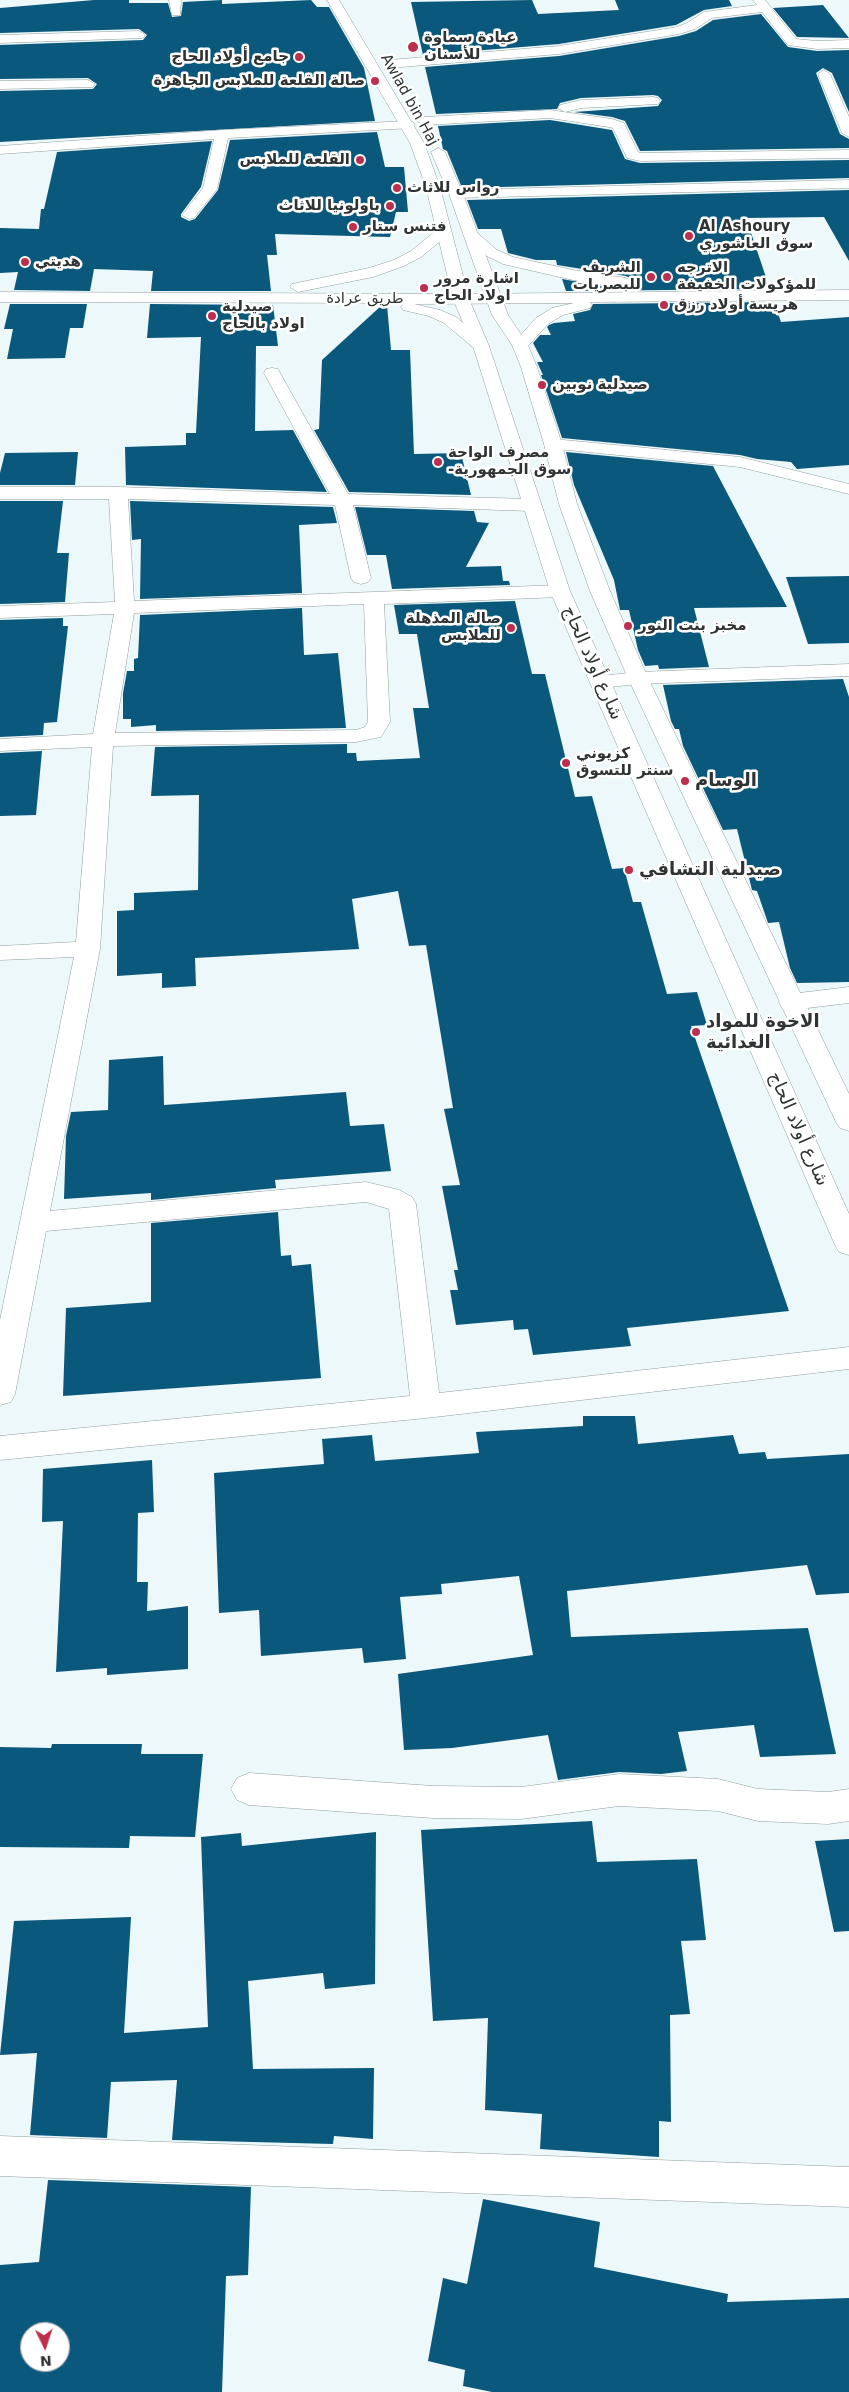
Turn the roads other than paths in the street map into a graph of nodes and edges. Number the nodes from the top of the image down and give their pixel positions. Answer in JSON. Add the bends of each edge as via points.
{"nodes":[{"id":1,"x":333,"y":0,"type":"edge"},
{"id":2,"x":761,"y":4,"type":"edge"},
{"id":3,"x":139,"y":35,"type":"dead end"},
{"id":4,"x":0,"y":40,"type":"edge"},
{"id":5,"x":849,"y":44,"type":"edge"},
{"id":6,"x":824,"y":74,"type":"dead end"},
{"id":7,"x":398,"y":78,"type":"dead end"},
{"id":8,"x":88,"y":84,"type":"dead end"},
{"id":9,"x":0,"y":85,"type":"edge"},
{"id":10,"x":653,"y":101,"type":"dead end"},
{"id":11,"x":416,"y":107,"type":"dead end"},
{"id":12,"x":550,"y":114,"type":"junction"},
{"id":13,"x":408,"y":125,"type":"junction"},
{"id":14,"x":428,"y":131,"type":"junction"},
{"id":15,"x":849,"y":133,"type":"edge"},
{"id":16,"x":222,"y":134,"type":"junction"},
{"id":17,"x":0,"y":150,"type":"edge"},
{"id":18,"x":849,"y":154,"type":"edge"},
{"id":19,"x":849,"y":184,"type":"edge"},
{"id":20,"x":456,"y":194,"type":"junction"},
{"id":21,"x":189,"y":215,"type":"dead end"},
{"id":22,"x":443,"y":232,"type":"junction"},
{"id":23,"x":470,"y":234,"type":"junction"},
{"id":24,"x":849,"y":285,"type":"edge"},
{"id":25,"x":298,"y":287,"type":"junction"},
{"id":26,"x":0,"y":288,"type":"edge"},
{"id":27,"x":661,"y":293,"type":"junction"},
{"id":28,"x":849,"y":295,"type":"edge"},
{"id":29,"x":0,"y":297,"type":"edge"},
{"id":30,"x":321,"y":299,"type":"junction"},
{"id":31,"x":495,"y":301,"type":"junction"},
{"id":32,"x":463,"y":302,"type":"junction"},
{"id":33,"x":520,"y":345,"type":"junction"},
{"id":34,"x":481,"y":346,"type":"junction"},
{"id":35,"x":272,"y":373,"type":"dead end"},
{"id":36,"x":553,"y":444,"type":"junction"},
{"id":37,"x":849,"y":489,"type":"edge"},
{"id":38,"x":0,"y":493,"type":"edge"},
{"id":39,"x":118,"y":493,"type":"junction"},
{"id":40,"x":343,"y":501,"type":"junction"},
{"id":41,"x":531,"y":505,"type":"junction"},
{"id":42,"x":361,"y":578,"type":"dead end"},
{"id":43,"x":560,"y":591,"type":"junction"},
{"id":44,"x":374,"y":598,"type":"junction"},
{"id":45,"x":125,"y":608,"type":"junction"},
{"id":46,"x":0,"y":612,"type":"edge"},
{"id":47,"x":849,"y":670,"type":"edge"},
{"id":48,"x":638,"y":678,"type":"junction"},
{"id":49,"x":600,"y":682,"type":"junction"},
{"id":50,"x":103,"y":740,"type":"junction"},
{"id":51,"x":0,"y":745,"type":"edge"},
{"id":52,"x":88,"y":949,"type":"junction"},
{"id":53,"x":0,"y":953,"type":"edge"},
{"id":54,"x":849,"y":995,"type":"edge"},
{"id":55,"x":791,"y":1002,"type":"junction"},
{"id":56,"x":849,"y":1122,"type":"edge"},
{"id":57,"x":34,"y":1222,"type":"junction"},
{"id":58,"x":849,"y":1245,"type":"edge"},
{"id":59,"x":849,"y":1358,"type":"edge"},
{"id":60,"x":0,"y":1394,"type":"edge"},
{"id":61,"x":426,"y":1406,"type":"junction"},
{"id":62,"x":0,"y":1448,"type":"edge"},
{"id":63,"x":249,"y":1789,"type":"dead end"},
{"id":64,"x":849,"y":1805,"type":"edge"},
{"id":65,"x":0,"y":2156,"type":"edge"},
{"id":66,"x":849,"y":2187,"type":"edge"}],
"edges":[{"from":1,"to":13,"type":"street","name":"شارع أولاد الحاج"},
{"from":2,"to":5,"type":"street","via":[[792,42]]},
{"from":2,"to":7,"type":"street","name":"Awlad bin Haj","via":[[708,15],[678,30],[559,50],[387,60]]},
{"from":3,"to":4,"type":"street"},
{"from":6,"to":15,"type":"street"},
{"from":8,"to":9,"type":"street"},
{"from":10,"to":12,"type":"street","via":[[581,104]]},
{"from":11,"to":14,"type":"street","name":"Awlad bin Haj"},
{"from":12,"to":14,"type":"street"},
{"from":12,"to":18,"type":"street","via":[[619,126],[629,151],[640,157]]},
{"from":13,"to":16,"type":"street"},
{"from":13,"to":22,"type":"street","name":"شارع أولاد الحاج","via":[[433,187]]},
{"from":14,"to":20,"type":"street","name":"Awlad bin Haj"},
{"from":16,"to":17,"type":"street"},
{"from":16,"to":21,"type":"street","via":[[210,189]]},
{"from":19,"to":20,"type":"street"},
{"from":20,"to":23,"type":"street","name":"Awlad bin Haj"},
{"from":22,"to":25,"type":"street","via":[[399,263],[373,272]]},
{"from":22,"to":32,"type":"street","name":"شارع أولاد الحاج"},
{"from":23,"to":27,"type":"street","via":[[492,253],[508,261]]},
{"from":23,"to":31,"type":"street","name":"Awlad bin Haj"},
{"from":24,"to":27,"type":"street","name":"طريق عرادة"},
{"from":25,"to":26,"type":"street","name":"طريق عرادة"},
{"from":25,"to":32,"type":"street","name":"طريق عرادة"},
{"from":27,"to":28,"type":"street","name":"طريق عرادة"},
{"from":27,"to":31,"type":"street","name":"طريق عرادة"},
{"from":27,"to":33,"type":"street","via":[[558,311],[542,321]]},
{"from":29,"to":30,"type":"street","name":"طريق عرادة"},
{"from":30,"to":32,"type":"street","name":"طريق عرادة"},
{"from":30,"to":34,"type":"street","via":[[384,304],[434,313],[450,320]]},
{"from":31,"to":32,"type":"street","name":"طريق عرادة"},
{"from":31,"to":33,"type":"street","name":"شارع أولاد الحاج"},
{"from":32,"to":34,"type":"street","name":"شارع أولاد الحاج"},
{"from":33,"to":36,"type":"street","name":"شارع أولاد الحاج"},
{"from":34,"to":41,"type":"street","name":"شارع أولاد الحاج"},
{"from":35,"to":40,"type":"street"},
{"from":36,"to":37,"type":"street","via":[[740,462]]},
{"from":36,"to":48,"type":"street","name":"شارع أولاد الحاج","via":[[568,504]]},
{"from":38,"to":39,"type":"street"},
{"from":39,"to":40,"type":"street"},
{"from":39,"to":45,"type":"street"},
{"from":40,"to":41,"type":"street"},
{"from":40,"to":42,"type":"street"},
{"from":41,"to":43,"type":"street","name":"شارع أولاد الحاج"},
{"from":43,"to":44,"type":"street"},
{"from":43,"to":49,"type":"street","name":"شارع أولاد الحاج"},
{"from":44,"to":45,"type":"street"},
{"from":44,"to":50,"type":"street","via":[[379,722],[373,732],[356,736]]},
{"from":45,"to":46,"type":"street"},
{"from":45,"to":50,"type":"street"},
{"from":47,"to":48,"type":"street"},
{"from":48,"to":49,"type":"street"},
{"from":48,"to":55,"type":"street","name":"شارع أولاد الحاج"},
{"from":49,"to":58,"type":"street","name":"شارع أولاد الحاج"},
{"from":50,"to":51,"type":"street"},
{"from":50,"to":52,"type":"street"},
{"from":52,"to":53,"type":"street"},
{"from":52,"to":57,"type":"street"},
{"from":54,"to":55,"type":"street"},
{"from":55,"to":56,"type":"street","name":"شارع أولاد الحاج"},
{"from":57,"to":60,"type":"street"},
{"from":57,"to":61,"type":"street","via":[[366,1192],[389,1197],[402,1204]]},
{"from":59,"to":61,"type":"street"},
{"from":61,"to":62,"type":"street"},
{"from":63,"to":64,"type":"street","via":[[433,1802],[521,1804],[619,1790],[718,1795],[758,1805],[828,1808]]},
{"from":65,"to":66,"type":"street"}]}
